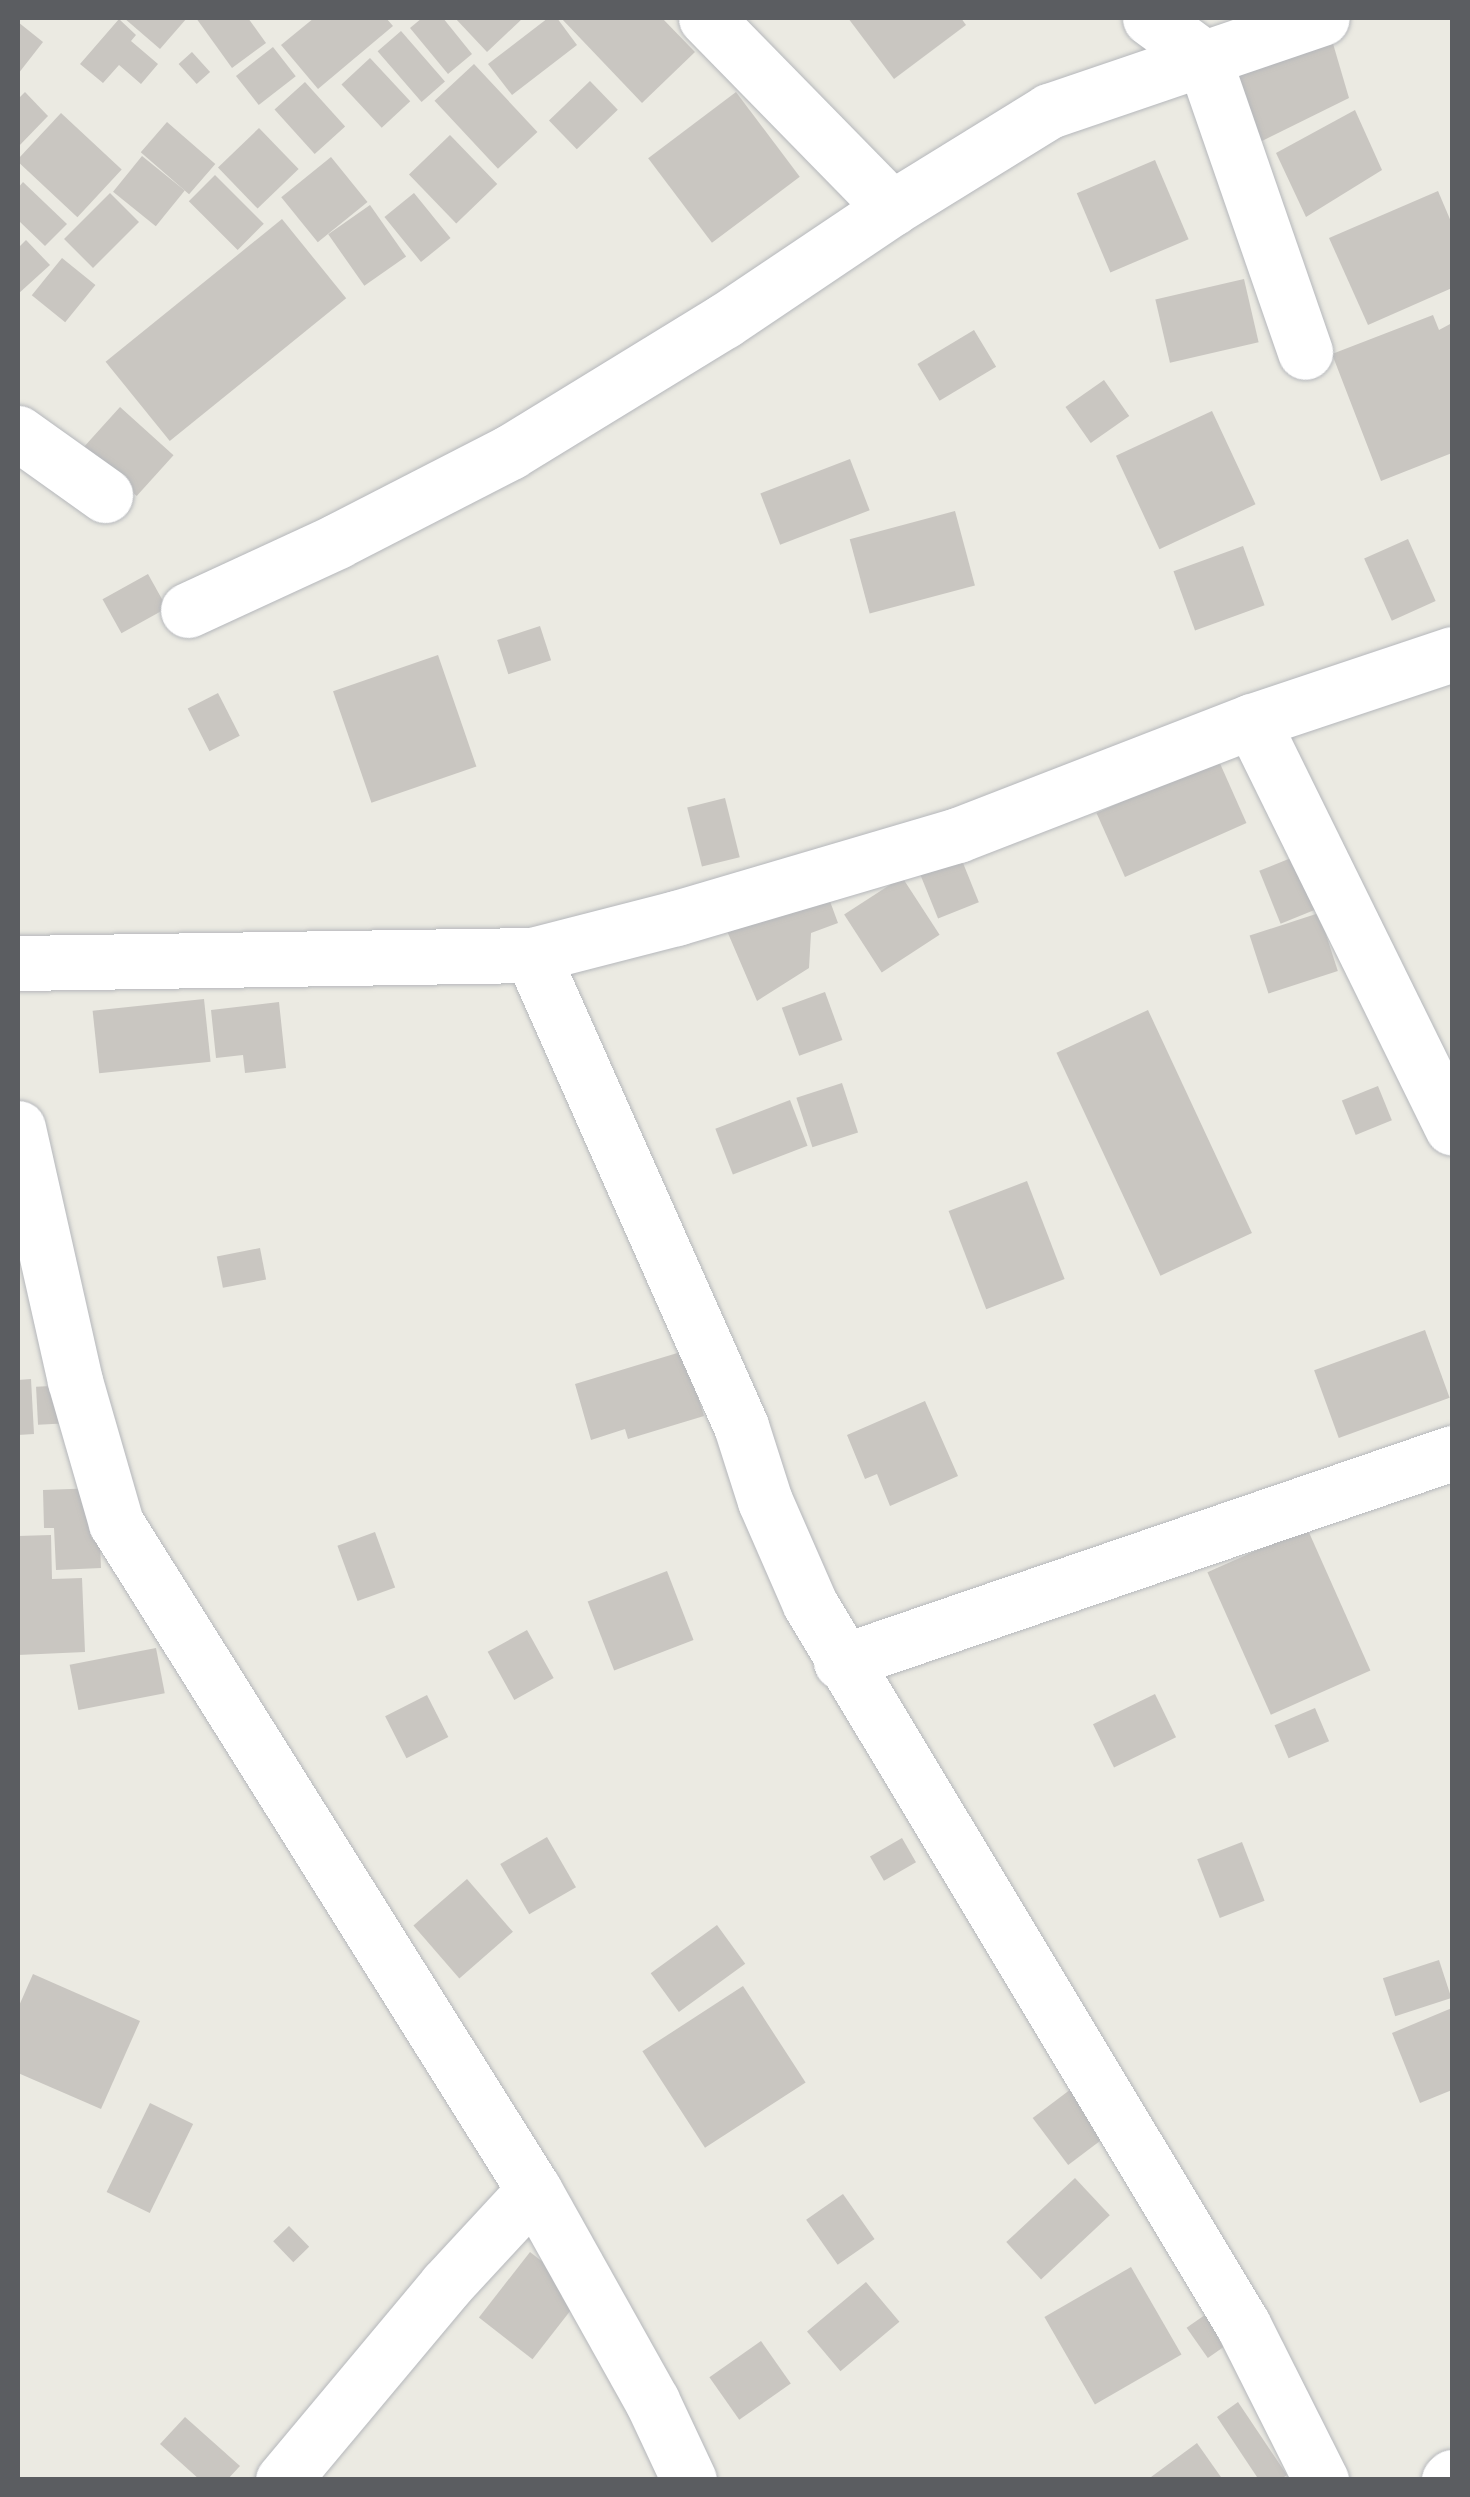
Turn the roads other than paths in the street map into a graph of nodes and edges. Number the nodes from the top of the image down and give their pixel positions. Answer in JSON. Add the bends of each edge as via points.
{"nodes":[{"id":1,"x":706,"y":18,"type":"edge"},
{"id":2,"x":1150,"y":18,"type":"edge"},
{"id":3,"x":1322,"y":18,"type":"edge"},
{"id":4,"x":1203,"y":58,"type":"junction"},
{"id":5,"x":892,"y":208,"type":"junction"},
{"id":6,"x":1305,"y":352,"type":"dead end"},
{"id":7,"x":18,"y":433,"type":"edge"},
{"id":8,"x":105,"y":494,"type":"dead end"},
{"id":9,"x":188,"y":610,"type":"dead end"},
{"id":10,"x":1452,"y":654,"type":"edge"},
{"id":11,"x":1252,"y":721,"type":"junction"},
{"id":12,"x":532,"y":955,"type":"junction"},
{"id":13,"x":18,"y":963,"type":"edge"},
{"id":14,"x":18,"y":1128,"type":"edge"},
{"id":15,"x":1452,"y":1128,"type":"edge"},
{"id":16,"x":1452,"y":1452,"type":"edge"},
{"id":17,"x":841,"y":1662,"type":"junction"},
{"id":18,"x":534,"y":2190,"type":"junction"},
{"id":19,"x":283,"y":2480,"type":"edge"},
{"id":20,"x":689,"y":2480,"type":"edge"},
{"id":21,"x":1322,"y":2480,"type":"edge"}],
"edges":[{"from":1,"to":5,"type":"street"},
{"from":2,"to":4,"type":"street"},
{"from":3,"to":4,"type":"street"},
{"from":4,"to":5,"type":"street","via":[[1049,110]]},
{"from":4,"to":6,"type":"street"},
{"from":5,"to":9,"type":"street","via":[[510,452]]},
{"from":7,"to":8,"type":"street"},
{"from":10,"to":11,"type":"street"},
{"from":11,"to":12,"type":"street","via":[[958,834]]},
{"from":11,"to":15,"type":"street"},
{"from":12,"to":13,"type":"street"},
{"from":12,"to":17,"type":"street","via":[[741,1426],[810,1604]]},
{"from":14,"to":18,"type":"street","via":[[116,1523]]},
{"from":16,"to":17,"type":"street"},
{"from":17,"to":21,"type":"street","via":[[1243,2325]]},
{"from":18,"to":19,"type":"street"},
{"from":18,"to":20,"type":"street"}]}
